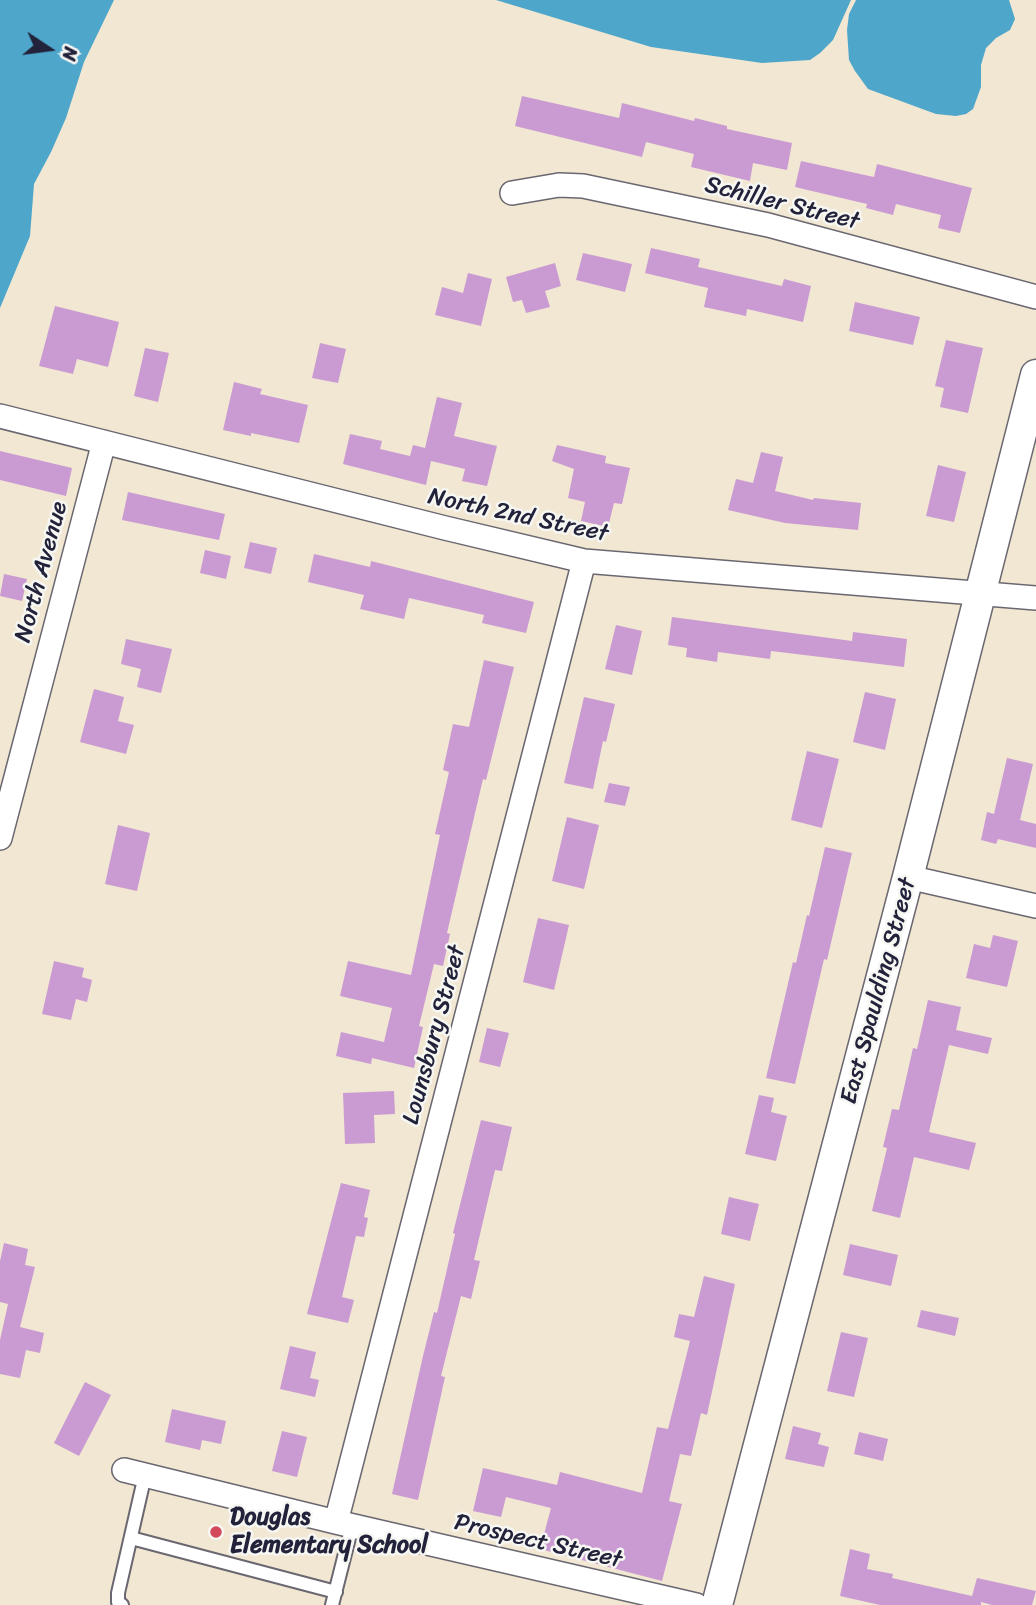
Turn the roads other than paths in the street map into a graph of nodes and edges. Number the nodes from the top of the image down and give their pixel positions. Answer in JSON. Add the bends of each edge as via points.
{"nodes":[{"id":1,"x":512,"y":193,"type":"dead end"},
{"id":2,"x":1036,"y":298,"type":"edge"},
{"id":3,"x":1036,"y":375,"type":"edge"},
{"id":4,"x":0,"y":416,"type":"edge"},
{"id":5,"x":104,"y":442,"type":"junction"},
{"id":6,"x":584,"y":561,"type":"junction"},
{"id":7,"x":981,"y":593,"type":"junction"},
{"id":8,"x":1036,"y":598,"type":"edge"},
{"id":9,"x":0,"y":838,"type":"edge"},
{"id":10,"x":908,"y":877,"type":"junction"},
{"id":11,"x":1036,"y":906,"type":"edge"},
{"id":12,"x":135,"y":1472,"type":"joint"},
{"id":13,"x":344,"y":1524,"type":"junction"},
{"id":14,"x":131,"y":1538,"type":"junction"},
{"id":15,"x":336,"y":1592,"type":"junction"},
{"id":16,"x":122,"y":1605,"type":"edge"},
{"id":17,"x":332,"y":1605,"type":"edge"},
{"id":18,"x":696,"y":1605,"type":"edge"},
{"id":19,"x":717,"y":1605,"type":"edge"}],
"edges":[{"from":1,"to":2,"type":"street","name":"Schiller Street","via":[[583,186],[768,225]]},
{"from":3,"to":7,"type":"street","name":"East Spaulding Street"},
{"from":4,"to":5,"type":"street","name":"North 2nd Street"},
{"from":5,"to":6,"type":"street","name":"North 2nd Street"},
{"from":5,"to":9,"type":"street","name":"North Avenue"},
{"from":6,"to":7,"type":"street","name":"North 2nd Street"},
{"from":6,"to":13,"type":"street","name":"Lounsbury Street"},
{"from":7,"to":8,"type":"street","name":"North 2nd Street"},
{"from":7,"to":10,"type":"street","name":"East Spaulding Street"},
{"from":10,"to":11,"type":"street"},
{"from":10,"to":19,"type":"street","name":"East Spaulding Street"},
{"from":12,"to":13,"type":"street","name":"Prospect Street"},
{"from":12,"to":14,"type":"lane"},
{"from":13,"to":15,"type":"lane"},
{"from":13,"to":18,"type":"street","name":"Prospect Street"},
{"from":14,"to":15,"type":"lane"},
{"from":14,"to":16,"type":"lane","via":[[118,1593]]},
{"from":15,"to":17,"type":"lane"}]}
